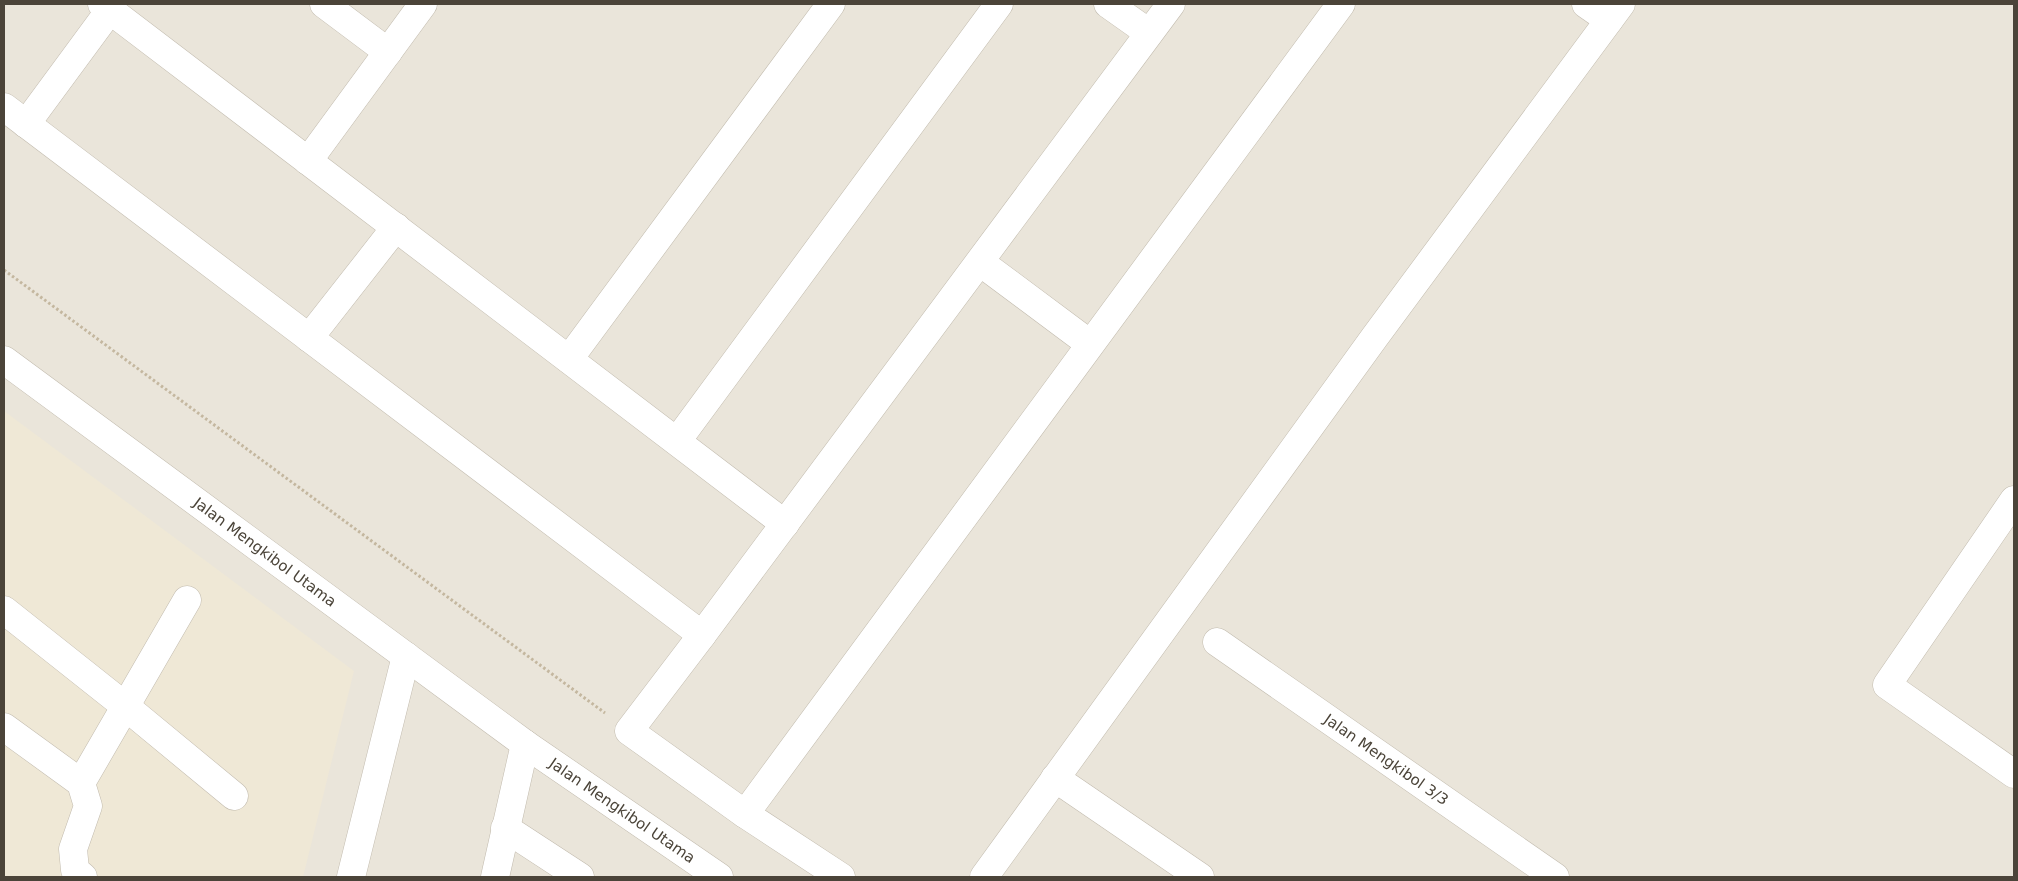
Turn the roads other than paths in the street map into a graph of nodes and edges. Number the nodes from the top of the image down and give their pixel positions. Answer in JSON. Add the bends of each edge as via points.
{"nodes":[{"id":1,"x":324,"y":4,"type":"edge"},
{"id":2,"x":423,"y":4,"type":"edge"},
{"id":3,"x":831,"y":4,"type":"edge"},
{"id":4,"x":998,"y":4,"type":"edge"},
{"id":5,"x":1108,"y":4,"type":"edge"},
{"id":6,"x":1171,"y":4,"type":"edge"},
{"id":7,"x":1340,"y":4,"type":"edge"},
{"id":8,"x":1586,"y":4,"type":"edge"},
{"id":9,"x":106,"y":7,"type":"edge"},
{"id":10,"x":1615,"y":12,"type":"edge"},
{"id":11,"x":1149,"y":33,"type":"junction"},
{"id":12,"x":388,"y":52,"type":"junction"},
{"id":13,"x":4,"y":107,"type":"edge"},
{"id":14,"x":26,"y":124,"type":"junction"},
{"id":15,"x":308,"y":161,"type":"junction"},
{"id":16,"x":396,"y":227,"type":"junction"},
{"id":17,"x":980,"y":262,"type":"junction"},
{"id":18,"x":308,"y":338,"type":"junction"},
{"id":19,"x":1090,"y":344,"type":"junction"},
{"id":20,"x":569,"y":359,"type":"junction"},
{"id":21,"x":4,"y":360,"type":"edge"},
{"id":22,"x":677,"y":441,"type":"junction"},
{"id":23,"x":2010,"y":516,"type":"edge"},
{"id":24,"x":785,"y":524,"type":"junction"},
{"id":25,"x":187,"y":600,"type":"dead end"},
{"id":26,"x":4,"y":610,"type":"edge"},
{"id":27,"x":702,"y":635,"type":"junction"},
{"id":28,"x":1217,"y":642,"type":"dead end"},
{"id":29,"x":406,"y":656,"type":"junction"},
{"id":30,"x":125,"y":706,"type":"junction"},
{"id":31,"x":4,"y":727,"type":"edge"},
{"id":32,"x":525,"y":744,"type":"junction"},
{"id":33,"x":2014,"y":774,"type":"edge"},
{"id":34,"x":1055,"y":778,"type":"junction"},
{"id":35,"x":81,"y":783,"type":"junction"},
{"id":36,"x":234,"y":796,"type":"dead end"},
{"id":37,"x":745,"y":814,"type":"junction"},
{"id":38,"x":505,"y":828,"type":"junction"},
{"id":39,"x":83,"y":877,"type":"edge"},
{"id":40,"x":351,"y":877,"type":"edge"},
{"id":41,"x":495,"y":877,"type":"edge"},
{"id":42,"x":580,"y":877,"type":"edge"},
{"id":43,"x":719,"y":877,"type":"edge"},
{"id":44,"x":841,"y":877,"type":"edge"},
{"id":45,"x":984,"y":877,"type":"edge"},
{"id":46,"x":1200,"y":877,"type":"edge"},
{"id":47,"x":1555,"y":877,"type":"edge"}],
"edges":[{"from":1,"to":12,"type":"street"},
{"from":2,"to":12,"type":"street"},
{"from":3,"to":20,"type":"street"},
{"from":4,"to":22,"type":"street"},
{"from":5,"to":11,"type":"street"},
{"from":6,"to":11,"type":"street"},
{"from":7,"to":19,"type":"street"},
{"from":8,"to":10,"type":"street"},
{"from":9,"to":14,"type":"street"},
{"from":9,"to":15,"type":"street"},
{"from":10,"to":34,"type":"street"},
{"from":11,"to":17,"type":"street"},
{"from":12,"to":15,"type":"street"},
{"from":13,"to":14,"type":"street"},
{"from":14,"to":18,"type":"street"},
{"from":15,"to":16,"type":"street"},
{"from":16,"to":18,"type":"street"},
{"from":16,"to":20,"type":"street"},
{"from":17,"to":19,"type":"street"},
{"from":17,"to":24,"type":"street"},
{"from":18,"to":27,"type":"street"},
{"from":19,"to":37,"type":"street"},
{"from":20,"to":22,"type":"street"},
{"from":21,"to":29,"type":"street","name":"Jalan Mengkibol Utama"},
{"from":22,"to":24,"type":"street"},
{"from":23,"to":33,"type":"street","via":[[1887,685]]},
{"from":24,"to":27,"type":"street"},
{"from":25,"to":30,"type":"street"},
{"from":26,"to":30,"type":"street"},
{"from":27,"to":37,"type":"street","via":[[629,731]]},
{"from":28,"to":47,"type":"street","name":"Jalan Mengkibol 3/3"},
{"from":29,"to":32,"type":"street","name":"Jalan Mengkibol Utama"},
{"from":29,"to":40,"type":"street"},
{"from":30,"to":35,"type":"street"},
{"from":30,"to":36,"type":"street"},
{"from":31,"to":35,"type":"street"},
{"from":32,"to":38,"type":"street"},
{"from":32,"to":43,"type":"street","name":"Jalan Mengkibol Utama"},
{"from":34,"to":45,"type":"street"},
{"from":34,"to":46,"type":"street"},
{"from":35,"to":39,"type":"street","via":[[88,806],[73,849],[75,870]]},
{"from":37,"to":44,"type":"street"},
{"from":38,"to":41,"type":"street"},
{"from":38,"to":42,"type":"street"}]}
